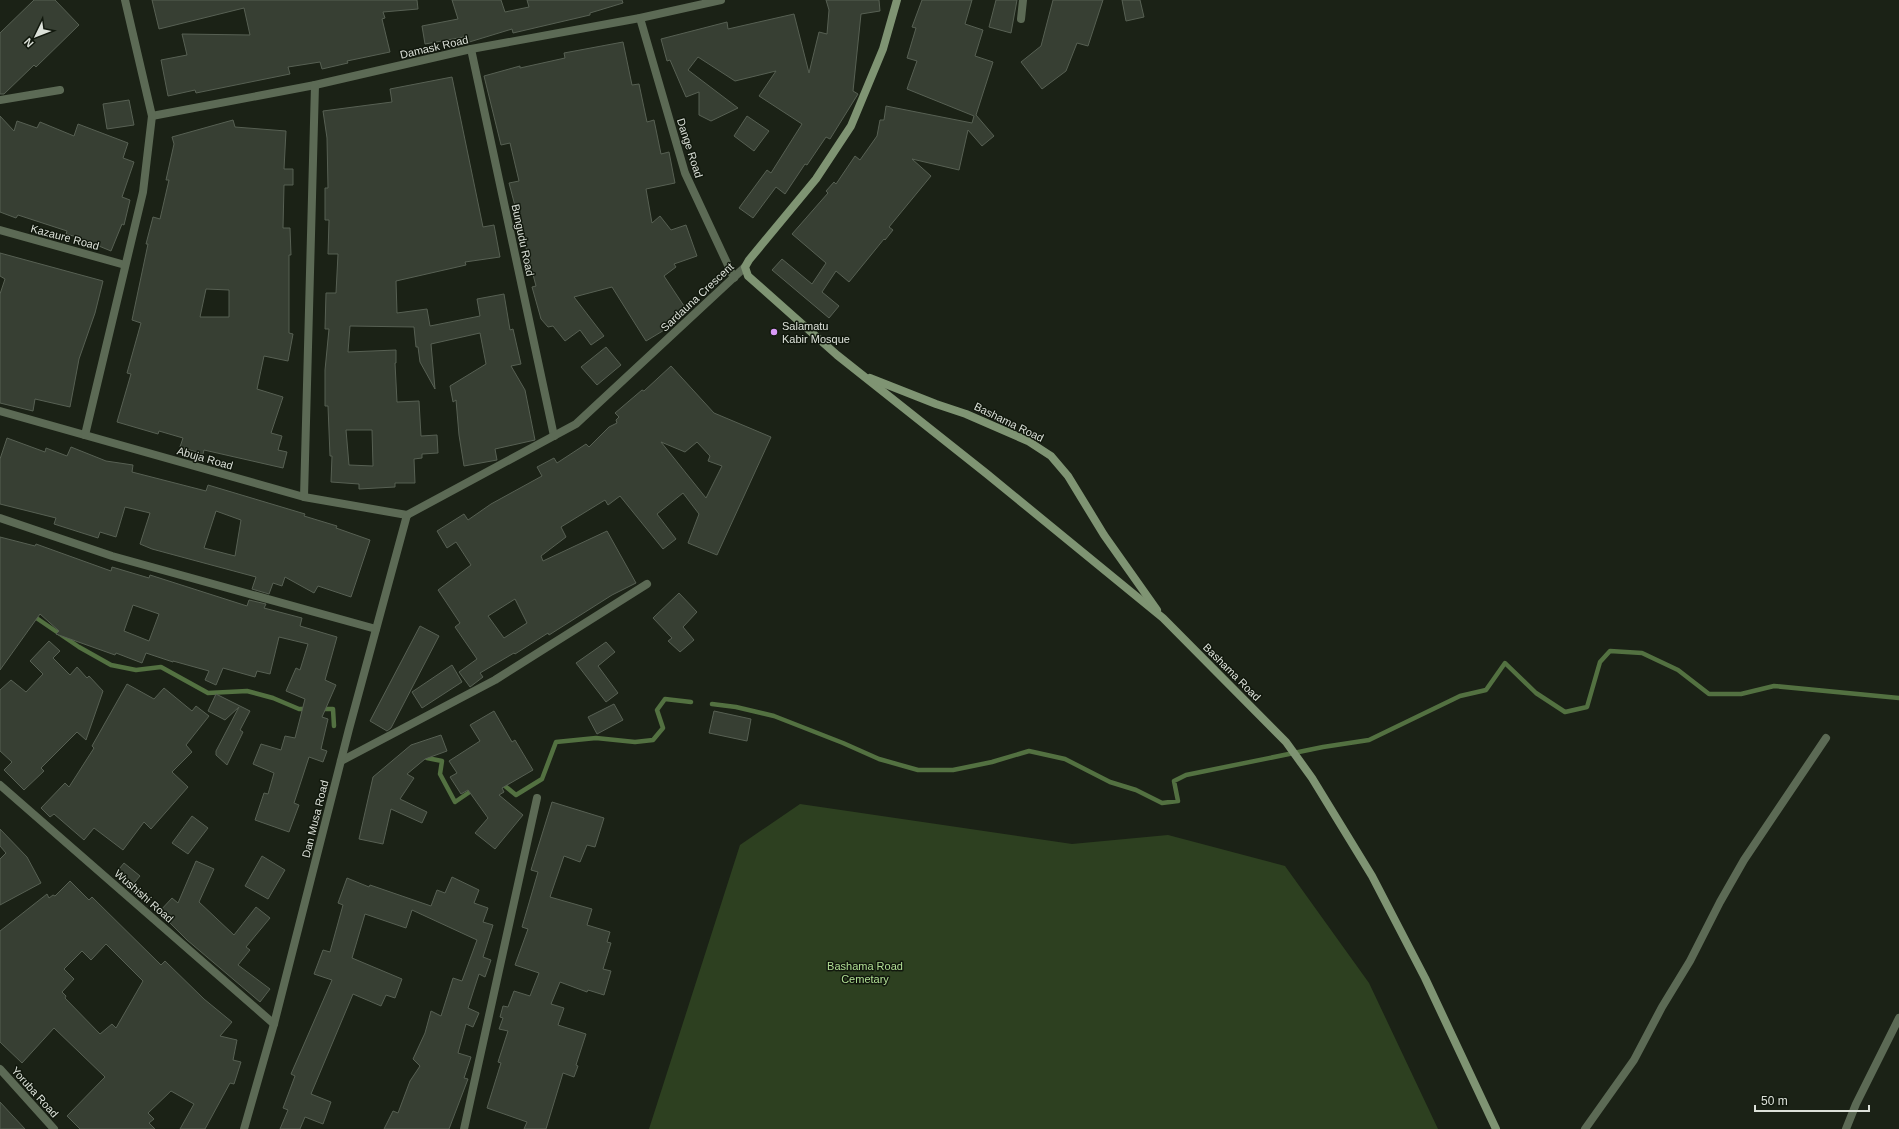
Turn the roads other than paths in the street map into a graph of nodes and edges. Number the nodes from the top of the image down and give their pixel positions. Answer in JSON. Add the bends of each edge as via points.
{"nodes":[{"id":1,"x":125,"y":0,"type":"edge"},
{"id":2,"x":721,"y":0,"type":"edge"},
{"id":3,"x":897,"y":0,"type":"edge"},
{"id":4,"x":1023,"y":0,"type":"edge"},
{"id":5,"x":640,"y":18,"type":"junction"},
{"id":6,"x":1021,"y":19,"type":"dead end"},
{"id":7,"x":471,"y":49,"type":"junction"},
{"id":8,"x":314,"y":85,"type":"junction"},
{"id":9,"x":60,"y":90,"type":"dead end"},
{"id":10,"x":0,"y":100,"type":"edge"},
{"id":11,"x":152,"y":116,"type":"junction"},
{"id":12,"x":0,"y":230,"type":"edge"},
{"id":13,"x":125,"y":265,"type":"junction"},
{"id":14,"x":745,"y":267,"type":"junction"},
{"id":15,"x":734,"y":278,"type":"junction"},
{"id":16,"x":862,"y":375,"type":"junction"},
{"id":17,"x":0,"y":411,"type":"edge"},
{"id":18,"x":85,"y":435,"type":"junction"},
{"id":19,"x":554,"y":436,"type":"junction"},
{"id":20,"x":304,"y":497,"type":"junction"},
{"id":21,"x":407,"y":515,"type":"junction"},
{"id":22,"x":0,"y":518,"type":"edge"},
{"id":23,"x":647,"y":584,"type":"dead end"},
{"id":24,"x":1163,"y":618,"type":"junction"},
{"id":25,"x":376,"y":629,"type":"junction"},
{"id":26,"x":1826,"y":738,"type":"dead end"},
{"id":27,"x":341,"y":761,"type":"junction"},
{"id":28,"x":0,"y":784,"type":"edge"},
{"id":29,"x":537,"y":798,"type":"dead end"},
{"id":30,"x":1899,"y":1018,"type":"edge"},
{"id":31,"x":274,"y":1024,"type":"junction"},
{"id":32,"x":0,"y":1069,"type":"edge"},
{"id":33,"x":54,"y":1129,"type":"edge"},
{"id":34,"x":244,"y":1129,"type":"edge"},
{"id":35,"x":464,"y":1129,"type":"edge"},
{"id":36,"x":1496,"y":1129,"type":"edge"},
{"id":37,"x":1585,"y":1129,"type":"edge"},
{"id":38,"x":1846,"y":1129,"type":"edge"}],
"edges":[{"from":1,"to":11,"type":"street"},
{"from":2,"to":5,"type":"street","name":"Damask Road"},
{"from":3,"to":14,"type":"street","name":"Sardauna Crescent","via":[[882,49],[851,126],[816,179]]},
{"from":4,"to":6,"type":"street"},
{"from":5,"to":7,"type":"street","name":"Damask Road"},
{"from":5,"to":15,"type":"street","name":"Dange Road","via":[[685,173]]},
{"from":7,"to":8,"type":"street","name":"Damask Road"},
{"from":7,"to":19,"type":"street","name":"Bungudu Road"},
{"from":8,"to":11,"type":"street","name":"Damask Road"},
{"from":8,"to":20,"type":"street"},
{"from":9,"to":10,"type":"street"},
{"from":11,"to":13,"type":"street","via":[[143,192]]},
{"from":12,"to":13,"type":"street","name":"Kazaure Road"},
{"from":13,"to":18,"type":"street"},
{"from":14,"to":15,"type":"street","name":"Sardauna Crescent"},
{"from":14,"to":16,"type":"street","name":"Bashama Road","via":[[748,276]]},
{"from":15,"to":19,"type":"street","name":"Sardauna Crescent","via":[[576,424]]},
{"from":16,"to":24,"type":"street","name":"Bashama Road"},
{"from":16,"to":24,"type":"street","name":"Bashama Road","via":[[966,414],[1028,441],[1051,456],[1068,476],[1104,535]]},
{"from":17,"to":18,"type":"street","name":"Abuja Road"},
{"from":18,"to":20,"type":"street","name":"Abuja Road"},
{"from":19,"to":21,"type":"street","name":"Sardauna Crescent"},
{"from":20,"to":21,"type":"street","name":"Abuja Road"},
{"from":21,"to":25,"type":"street","name":"Dan Musa Road"},
{"from":22,"to":25,"type":"street","via":[[112,556]]},
{"from":23,"to":27,"type":"street","via":[[495,680]]},
{"from":24,"to":36,"type":"street","name":"Bashama Road","via":[[1286,742],[1312,778],[1376,883],[1425,978]]},
{"from":25,"to":27,"type":"street","name":"Dan Musa Road"},
{"from":26,"to":37,"type":"street","via":[[1741,866],[1634,1060]]},
{"from":27,"to":31,"type":"street","name":"Dan Musa Road"},
{"from":28,"to":31,"type":"street","name":"Wushishi Road"},
{"from":29,"to":35,"type":"street"},
{"from":30,"to":38,"type":"street"},
{"from":31,"to":34,"type":"street","name":"Dan Musa Road"},
{"from":32,"to":33,"type":"street","name":"Yoruba Road"}]}
